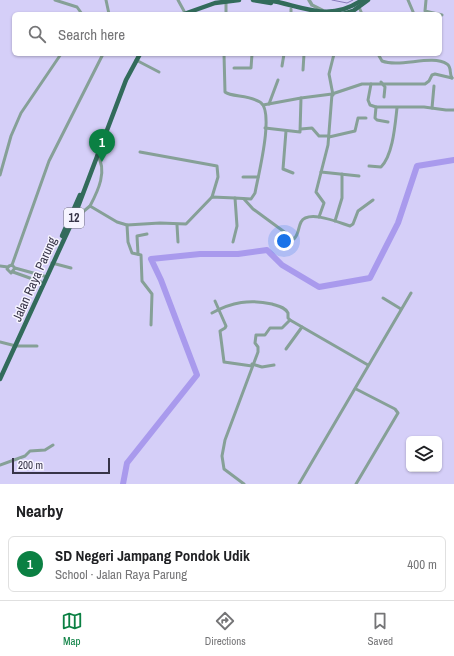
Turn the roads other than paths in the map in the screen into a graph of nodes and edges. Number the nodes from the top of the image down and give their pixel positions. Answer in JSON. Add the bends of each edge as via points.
{"nodes":[{"id":1,"x":55,"y":0,"type":"edge"},
{"id":2,"x":106,"y":0,"type":"edge"},
{"id":3,"x":178,"y":0,"type":"edge"},
{"id":4,"x":218,"y":0,"type":"edge"},
{"id":5,"x":239,"y":0,"type":"edge"},
{"id":6,"x":254,"y":0,"type":"edge"},
{"id":7,"x":268,"y":0,"type":"edge"},
{"id":8,"x":309,"y":0,"type":"edge"},
{"id":9,"x":362,"y":0,"type":"edge"},
{"id":10,"x":368,"y":0,"type":"edge"},
{"id":11,"x":408,"y":0,"type":"edge"},
{"id":12,"x":426,"y":0,"type":"edge"},
{"id":13,"x":226,"y":1,"type":"junction"},
{"id":14,"x":359,"y":7,"type":"junction"},
{"id":15,"x":291,"y":11,"type":"edge"},
{"id":16,"x":81,"y":12,"type":"edge"},
{"id":17,"x":109,"y":12,"type":"edge"},
{"id":18,"x":184,"y":12,"type":"edge"},
{"id":19,"x":226,"y":12,"type":"edge"},
{"id":20,"x":331,"y":12,"type":"junction"},
{"id":21,"x":348,"y":12,"type":"edge"},
{"id":22,"x":361,"y":12,"type":"edge"},
{"id":23,"x":413,"y":12,"type":"edge"},
{"id":24,"x":429,"y":12,"type":"edge"},
{"id":25,"x":60,"y":56,"type":"edge"},
{"id":26,"x":102,"y":56,"type":"edge"},
{"id":27,"x":135,"y":56,"type":"edge"},
{"id":28,"x":139,"y":56,"type":"edge"},
{"id":29,"x":224,"y":56,"type":"edge"},
{"id":30,"x":252,"y":56,"type":"edge"},
{"id":31,"x":284,"y":56,"type":"edge"},
{"id":32,"x":304,"y":56,"type":"edge"},
{"id":33,"x":334,"y":56,"type":"edge"},
{"id":34,"x":379,"y":56,"type":"edge"},
{"id":35,"x":136,"y":60,"type":"junction"},
{"id":36,"x":282,"y":66,"type":"dead end"},
{"id":37,"x":234,"y":68,"type":"dead end"},
{"id":38,"x":303,"y":70,"type":"dead end"},
{"id":39,"x":159,"y":72,"type":"dead end"},
{"id":40,"x":453,"y":78,"type":"edge"},
{"id":41,"x":278,"y":80,"type":"dead end"},
{"id":42,"x":382,"y":82,"type":"junction"},
{"id":43,"x":371,"y":84,"type":"junction"},
{"id":44,"x":434,"y":86,"type":"dead end"},
{"id":45,"x":333,"y":94,"type":"junction"},
{"id":46,"x":384,"y":97,"type":"dead end"},
{"id":47,"x":301,"y":98,"type":"junction"},
{"id":48,"x":269,"y":104,"type":"junction"},
{"id":49,"x":263,"y":105,"type":"junction"},
{"id":50,"x":376,"y":107,"type":"junction"},
{"id":51,"x":397,"y":108,"type":"junction"},
{"id":52,"x":432,"y":108,"type":"junction"},
{"id":53,"x":454,"y":110,"type":"edge"},
{"id":54,"x":366,"y":118,"type":"dead end"},
{"id":55,"x":388,"y":122,"type":"dead end"},
{"id":56,"x":265,"y":128,"type":"junction"},
{"id":57,"x":301,"y":129,"type":"junction"},
{"id":58,"x":286,"y":131,"type":"junction"},
{"id":59,"x":329,"y":137,"type":"junction"},
{"id":60,"x":140,"y":152,"type":"dead end"},
{"id":61,"x":97,"y":155,"type":"junction"},
{"id":62,"x":369,"y":166,"type":"dead end"},
{"id":63,"x":322,"y":172,"type":"junction"},
{"id":64,"x":294,"y":173,"type":"dead end"},
{"id":65,"x":342,"y":174,"type":"junction"},
{"id":66,"x":0,"y":175,"type":"edge"},
{"id":67,"x":359,"y":176,"type":"dead end"},
{"id":68,"x":243,"y":177,"type":"dead end"},
{"id":69,"x":258,"y":177,"type":"junction"},
{"id":70,"x":212,"y":197,"type":"junction"},
{"id":71,"x":235,"y":198,"type":"junction"},
{"id":72,"x":244,"y":199,"type":"junction"},
{"id":73,"x":373,"y":200,"type":"dead end"},
{"id":74,"x":90,"y":206,"type":"junction"},
{"id":75,"x":318,"y":217,"type":"junction"},
{"id":76,"x":73,"y":220,"type":"junction"},
{"id":77,"x":336,"y":221,"type":"junction"},
{"id":78,"x":128,"y":225,"type":"junction"},
{"id":79,"x":177,"y":225,"type":"junction"},
{"id":80,"x":147,"y":234,"type":"dead end"},
{"id":81,"x":178,"y":242,"type":"dead end"},
{"id":82,"x":233,"y":242,"type":"dead end"},
{"id":83,"x":138,"y":254,"type":"junction"},
{"id":84,"x":52,"y":263,"type":"junction"},
{"id":85,"x":12,"y":265,"type":"junction"},
{"id":86,"x":0,"y":266,"type":"edge"},
{"id":87,"x":8,"y":267,"type":"junction"},
{"id":88,"x":15,"y":268,"type":"junction"},
{"id":89,"x":71,"y":268,"type":"dead end"},
{"id":90,"x":13,"y":272,"type":"junction"},
{"id":91,"x":44,"y":276,"type":"junction"},
{"id":92,"x":41,"y":282,"type":"junction"},
{"id":93,"x":411,"y":293,"type":"dead end"},
{"id":94,"x":383,"y":298,"type":"dead end"},
{"id":95,"x":215,"y":301,"type":"dead end"},
{"id":96,"x":218,"y":310,"type":"junction"},
{"id":97,"x":401,"y":310,"type":"junction"},
{"id":98,"x":212,"y":313,"type":"dead end"},
{"id":99,"x":290,"y":320,"type":"junction"},
{"id":100,"x":151,"y":325,"type":"dead end"},
{"id":101,"x":302,"y":327,"type":"junction"},
{"id":102,"x":0,"y":342,"type":"edge"},
{"id":103,"x":14,"y":346,"type":"junction"},
{"id":104,"x":37,"y":346,"type":"dead end"},
{"id":105,"x":286,"y":349,"type":"dead end"},
{"id":106,"x":252,"y":365,"type":"junction"},
{"id":107,"x":274,"y":365,"type":"dead end"},
{"id":108,"x":368,"y":365,"type":"junction"},
{"id":109,"x":0,"y":372,"type":"edge"},
{"id":110,"x":0,"y":379,"type":"edge"},
{"id":111,"x":356,"y":389,"type":"junction"},
{"id":112,"x":53,"y":445,"type":"dead end"},
{"id":113,"x":0,"y":465,"type":"edge"},
{"id":114,"x":244,"y":484,"type":"edge"},
{"id":115,"x":299,"y":484,"type":"edge"},
{"id":116,"x":356,"y":484,"type":"edge"}],
"edges":[{"from":1,"to":16,"type":"street","via":[[77,7]]},
{"from":2,"to":17,"type":"street"},
{"from":3,"to":18,"type":"street"},
{"from":4,"to":18,"type":"highway","via":[[198,4]]},
{"from":5,"to":13,"type":"highway"},
{"from":6,"to":15,"type":"highway"},
{"from":7,"to":20,"type":"highway","via":[[314,12]]},
{"from":8,"to":20,"type":"street","via":[[312,5]]},
{"from":9,"to":20,"type":"highway","via":[[354,6]]},
{"from":10,"to":14,"type":"highway"},
{"from":11,"to":23,"type":"street"},
{"from":12,"to":24,"type":"street","via":[[425,11]]},
{"from":13,"to":18,"type":"highway"},
{"from":13,"to":19,"type":"street"},
{"from":14,"to":21,"type":"highway"},
{"from":14,"to":22,"type":"street"},
{"from":25,"to":66,"type":"street","via":[[20,113]]},
{"from":26,"to":85,"type":"street","via":[[49,161]]},
{"from":27,"to":61,"type":"highway","name":"Jalan Raya Parung","number":"12","via":[[124,78]]},
{"from":28,"to":35,"type":"highway","name":"Jalan Raya Parung","number":"12"},
{"from":29,"to":49,"type":"street","via":[[225,92],[245,96]]},
{"from":30,"to":37,"type":"street","via":[[251,68]]},
{"from":31,"to":36,"type":"street"},
{"from":32,"to":38,"type":"street"},
{"from":33,"to":45,"type":"street","via":[[329,74]]},
{"from":34,"to":40,"type":"street","via":[[382,61],[389,63],[446,63]]},
{"from":35,"to":39,"type":"street"},
{"from":35,"to":61,"type":"highway","name":"Jalan Raya Parung","number":"12"},
{"from":40,"to":42,"type":"street","via":[[435,74],[425,84]]},
{"from":41,"to":48,"type":"street"},
{"from":42,"to":43,"type":"street"},
{"from":42,"to":46,"type":"street"},
{"from":43,"to":45,"type":"street","via":[[352,86]]},
{"from":43,"to":50,"type":"street","via":[[369,104]]},
{"from":44,"to":52,"type":"street"},
{"from":45,"to":47,"type":"street"},
{"from":45,"to":59,"type":"street"},
{"from":47,"to":48,"type":"street"},
{"from":47,"to":57,"type":"street"},
{"from":48,"to":49,"type":"street"},
{"from":49,"to":56,"type":"street","via":[[267,115]]},
{"from":50,"to":51,"type":"street"},
{"from":50,"to":55,"type":"street","via":[[376,119]]},
{"from":51,"to":52,"type":"street"},
{"from":51,"to":62,"type":"street","via":[[392,141],[384,163],[381,167]]},
{"from":52,"to":53,"type":"street"},
{"from":54,"to":59,"type":"street","via":[[358,118],[355,131]]},
{"from":56,"to":58,"type":"street"},
{"from":56,"to":69,"type":"street"},
{"from":57,"to":58,"type":"street","via":[[300,132]]},
{"from":57,"to":59,"type":"street","via":[[312,128],[319,136]]},
{"from":58,"to":64,"type":"street","via":[[283,169]]},
{"from":59,"to":63,"type":"street"},
{"from":60,"to":70,"type":"street","via":[[217,166],[218,177]]},
{"from":61,"to":74,"type":"street","via":[[102,169],[101,180]]},
{"from":61,"to":76,"type":"highway","name":"Jalan Raya Parung","number":"12"},
{"from":61,"to":91,"type":"highway","name":"Jalan Raya Parung","number":"12"},
{"from":63,"to":65,"type":"street"},
{"from":63,"to":75,"type":"street","via":[[316,194],[324,203]]},
{"from":65,"to":67,"type":"street"},
{"from":65,"to":77,"type":"street","via":[[342,198]]},
{"from":68,"to":69,"type":"street"},
{"from":69,"to":72,"type":"street","via":[[254,197]]},
{"from":70,"to":71,"type":"street"},
{"from":70,"to":79,"type":"street","via":[[188,223]]},
{"from":71,"to":72,"type":"street"},
{"from":71,"to":82,"type":"street","via":[[237,226]]},
{"from":72,"to":75,"type":"street","via":[[253,209],[294,239],[304,219]]},
{"from":73,"to":77,"type":"street","via":[[358,211],[351,226]]},
{"from":74,"to":76,"type":"street"},
{"from":74,"to":78,"type":"street","via":[[117,222]]},
{"from":75,"to":77,"type":"street"},
{"from":76,"to":84,"type":"highway","name":"Jalan Raya Parung","number":"12"},
{"from":78,"to":79,"type":"street"},
{"from":78,"to":83,"type":"street","via":[[128,242],[132,253]]},
{"from":79,"to":81,"type":"street"},
{"from":80,"to":83,"type":"street","via":[[137,236]]},
{"from":83,"to":100,"type":"street","via":[[141,257],[142,282],[152,296]]},
{"from":84,"to":89,"type":"street"},
{"from":84,"to":103,"type":"highway","name":"Jalan Raya Parung","number":"12"},
{"from":85,"to":87,"type":"street"},
{"from":85,"to":88,"type":"street"},
{"from":86,"to":87,"type":"street"},
{"from":87,"to":90,"type":"street","via":[[9,272]]},
{"from":88,"to":90,"type":"street"},
{"from":88,"to":91,"type":"street"},
{"from":90,"to":92,"type":"street"},
{"from":91,"to":92,"type":"highway","name":"Jalan Raya Parung","number":"12"},
{"from":92,"to":103,"type":"highway","name":"Jalan Raya Parung","number":"12"},
{"from":93,"to":97,"type":"street"},
{"from":94,"to":97,"type":"street"},
{"from":95,"to":96,"type":"street"},
{"from":96,"to":98,"type":"street"},
{"from":96,"to":99,"type":"street","via":[[245,301],[258,301],[285,308]]},
{"from":96,"to":106,"type":"street","via":[[226,326],[220,331],[224,362]]},
{"from":97,"to":108,"type":"street"},
{"from":99,"to":101,"type":"street"},
{"from":99,"to":106,"type":"street","via":[[282,328],[270,328],[265,335],[256,335],[255,343],[258,349]]},
{"from":101,"to":105,"type":"street"},
{"from":101,"to":108,"type":"street"},
{"from":102,"to":103,"type":"street"},
{"from":103,"to":104,"type":"street"},
{"from":103,"to":109,"type":"highway","name":"Jalan Raya Parung","number":"12"},
{"from":103,"to":110,"type":"highway","name":"Jalan Raya Parung","number":"12"},
{"from":106,"to":107,"type":"street"},
{"from":106,"to":114,"type":"street","via":[[225,440],[222,456],[224,469]]},
{"from":108,"to":111,"type":"street"},
{"from":111,"to":115,"type":"street"},
{"from":111,"to":116,"type":"street","via":[[398,413]]},
{"from":112,"to":113,"type":"street","via":[[45,450],[30,451],[25,456]]}]}
